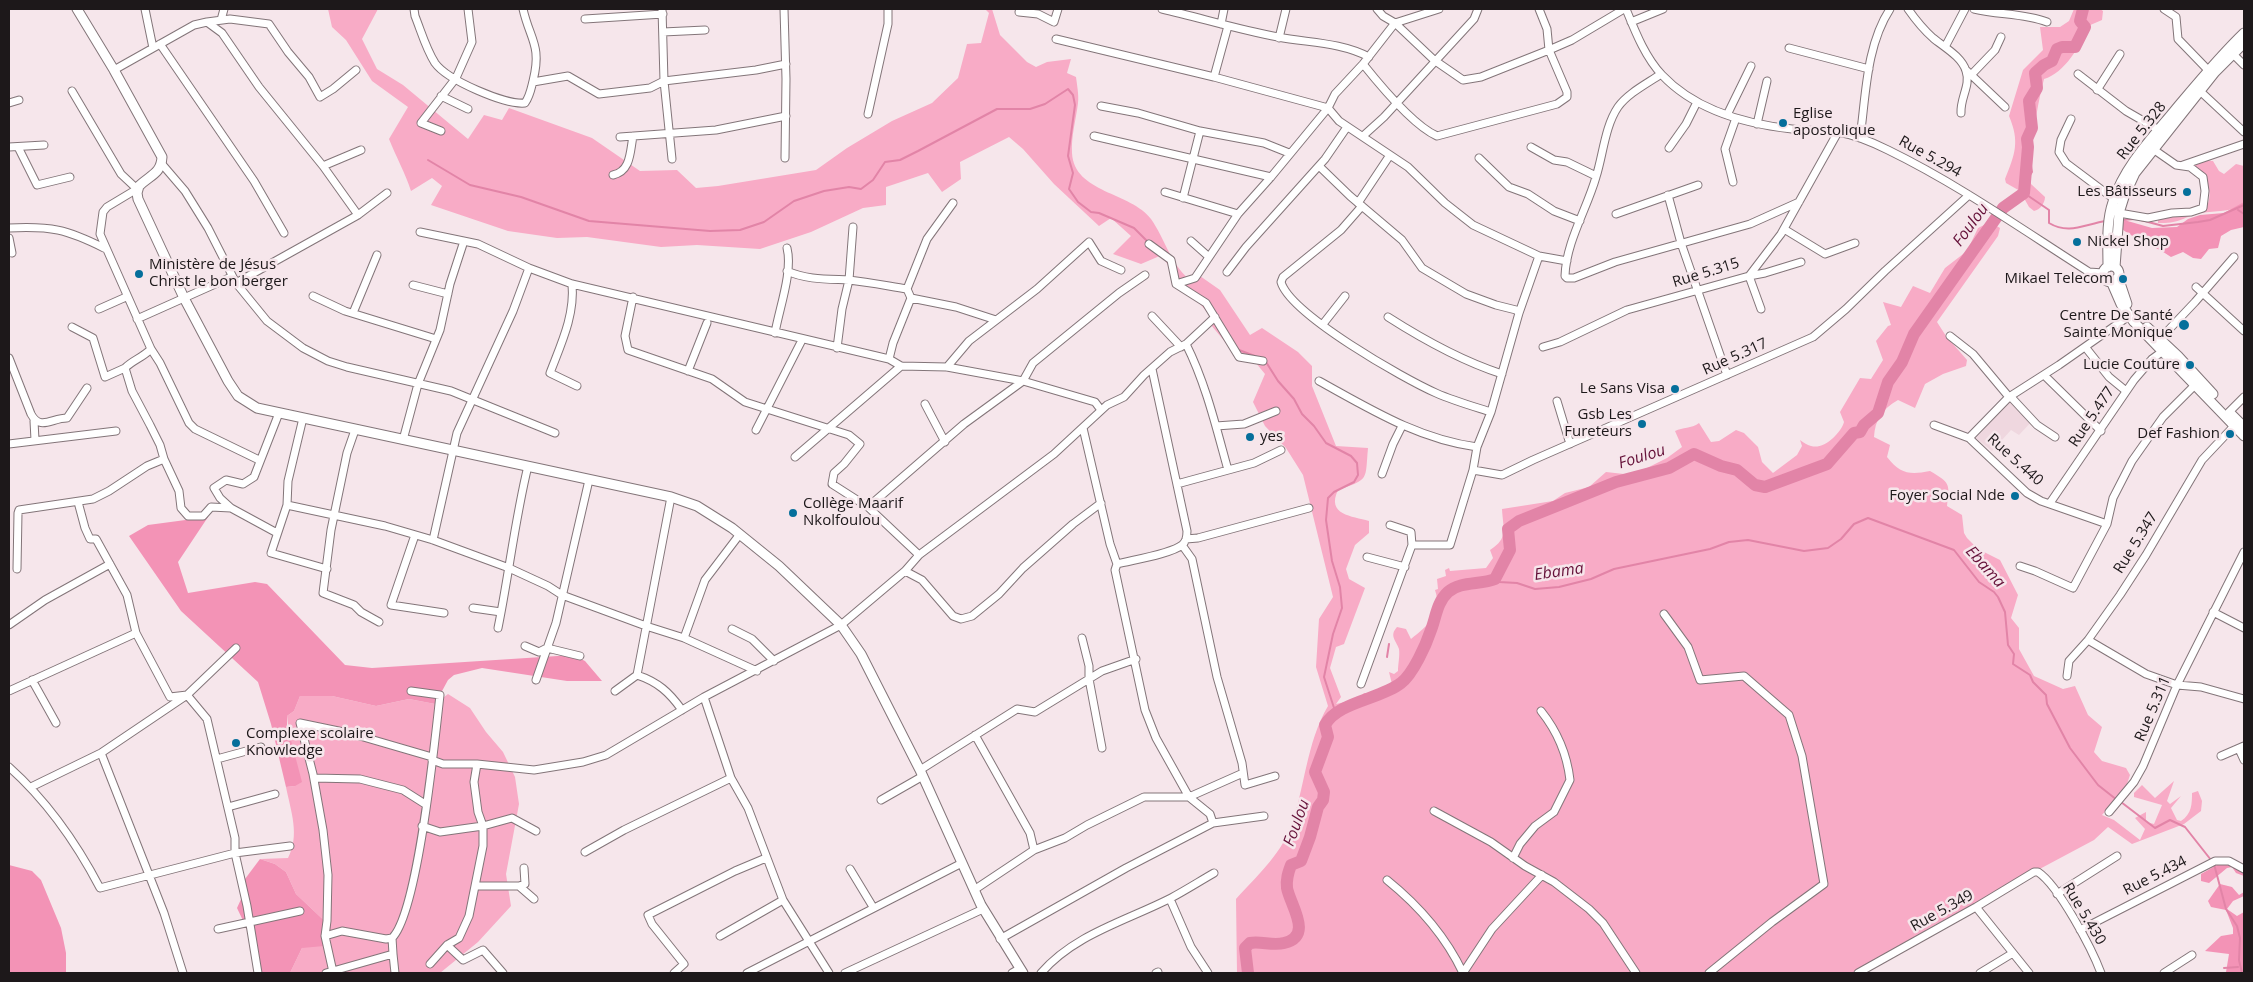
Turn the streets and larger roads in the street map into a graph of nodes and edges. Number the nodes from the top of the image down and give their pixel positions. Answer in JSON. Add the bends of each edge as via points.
{"nodes":[{"id":1,"x":77,"y":9,"type":"edge"},
{"id":2,"x":145,"y":9,"type":"edge"},
{"id":3,"x":224,"y":9,"type":"edge"},
{"id":4,"x":414,"y":9,"type":"edge"},
{"id":5,"x":468,"y":9,"type":"edge"},
{"id":6,"x":523,"y":9,"type":"edge"},
{"id":7,"x":784,"y":9,"type":"edge"},
{"id":8,"x":888,"y":9,"type":"edge"},
{"id":9,"x":1058,"y":9,"type":"edge"},
{"id":10,"x":1164,"y":9,"type":"edge"},
{"id":11,"x":1224,"y":9,"type":"edge"},
{"id":12,"x":1286,"y":9,"type":"edge"},
{"id":13,"x":1376,"y":9,"type":"edge"},
{"id":14,"x":1439,"y":9,"type":"edge"},
{"id":15,"x":1478,"y":9,"type":"edge"},
{"id":16,"x":1539,"y":9,"type":"edge"},
{"id":17,"x":1625,"y":9,"type":"edge"},
{"id":18,"x":1663,"y":9,"type":"edge"},
{"id":19,"x":1890,"y":9,"type":"edge"},
{"id":20,"x":1908,"y":9,"type":"edge"},
{"id":21,"x":1965,"y":9,"type":"edge"},
{"id":22,"x":1974,"y":9,"type":"edge"},
{"id":23,"x":2164,"y":9,"type":"edge"},
{"id":24,"x":662,"y":12,"type":"edge"},
{"id":25,"x":1019,"y":12,"type":"dead end"},
{"id":26,"x":585,"y":19,"type":"dead end"},
{"id":27,"x":221,"y":20,"type":"junction"},
{"id":28,"x":207,"y":22,"type":"junction"},
{"id":29,"x":1631,"y":22,"type":"junction"},
{"id":30,"x":2047,"y":22,"type":"dead end"},
{"id":31,"x":1395,"y":24,"type":"junction"},
{"id":32,"x":1225,"y":25,"type":"junction"},
{"id":33,"x":705,"y":30,"type":"dead end"},
{"id":34,"x":664,"y":32,"type":"junction"},
{"id":35,"x":2244,"y":33,"type":"edge"},
{"id":36,"x":2001,"y":37,"type":"dead end"},
{"id":37,"x":1279,"y":38,"type":"junction"},
{"id":38,"x":1056,"y":39,"type":"dead end"},
{"id":39,"x":2244,"y":43,"type":"edge"},
{"id":40,"x":160,"y":44,"type":"junction"},
{"id":41,"x":1945,"y":47,"type":"junction"},
{"id":42,"x":152,"y":48,"type":"junction"},
{"id":43,"x":1789,"y":48,"type":"dead end"},
{"id":44,"x":1549,"y":50,"type":"junction"},
{"id":45,"x":2120,"y":54,"type":"dead end"},
{"id":46,"x":2233,"y":54,"type":"junction"},
{"id":47,"x":1368,"y":57,"type":"junction"},
{"id":48,"x":1434,"y":60,"type":"junction"},
{"id":49,"x":786,"y":64,"type":"junction"},
{"id":50,"x":1363,"y":64,"type":"junction"},
{"id":51,"x":2244,"y":65,"type":"edge"},
{"id":52,"x":1751,"y":66,"type":"dead end"},
{"id":53,"x":1870,"y":69,"type":"junction"},
{"id":54,"x":114,"y":70,"type":"junction"},
{"id":55,"x":356,"y":70,"type":"dead end"},
{"id":56,"x":2208,"y":70,"type":"junction"},
{"id":57,"x":1968,"y":73,"type":"junction"},
{"id":58,"x":1661,"y":74,"type":"junction"},
{"id":59,"x":2078,"y":74,"type":"dead end"},
{"id":60,"x":1214,"y":76,"type":"junction"},
{"id":61,"x":456,"y":78,"type":"junction"},
{"id":62,"x":664,"y":81,"type":"junction"},
{"id":63,"x":1768,"y":81,"type":"dead end"},
{"id":64,"x":533,"y":82,"type":"junction"},
{"id":65,"x":2097,"y":90,"type":"junction"},
{"id":66,"x":72,"y":91,"type":"dead end"},
{"id":67,"x":2200,"y":91,"type":"junction"},
{"id":68,"x":441,"y":96,"type":"junction"},
{"id":69,"x":19,"y":100,"type":"dead end"},
{"id":70,"x":1397,"y":102,"type":"junction"},
{"id":71,"x":1697,"y":102,"type":"junction"},
{"id":72,"x":9,"y":103,"type":"edge"},
{"id":73,"x":1101,"y":106,"type":"dead end"},
{"id":74,"x":2005,"y":107,"type":"dead end"},
{"id":75,"x":1328,"y":108,"type":"junction"},
{"id":76,"x":468,"y":109,"type":"dead end"},
{"id":77,"x":1961,"y":112,"type":"dead end"},
{"id":78,"x":868,"y":114,"type":"dead end"},
{"id":79,"x":1727,"y":115,"type":"junction"},
{"id":80,"x":786,"y":116,"type":"junction"},
{"id":81,"x":1736,"y":118,"type":"junction"},
{"id":82,"x":2071,"y":119,"type":"dead end"},
{"id":83,"x":1757,"y":124,"type":"junction"},
{"id":84,"x":1347,"y":127,"type":"junction"},
{"id":85,"x":2159,"y":130,"type":"junction"},
{"id":86,"x":441,"y":131,"type":"dead end"},
{"id":87,"x":1200,"y":131,"type":"junction"},
{"id":88,"x":1838,"y":132,"type":"junction"},
{"id":89,"x":2244,"y":132,"type":"edge"},
{"id":90,"x":669,"y":133,"type":"junction"},
{"id":91,"x":633,"y":136,"type":"junction"},
{"id":92,"x":1094,"y":136,"type":"dead end"},
{"id":93,"x":1363,"y":136,"type":"junction"},
{"id":94,"x":620,"y":137,"type":"dead end"},
{"id":95,"x":1860,"y":138,"type":"junction"},
{"id":96,"x":44,"y":144,"type":"dead end"},
{"id":97,"x":2244,"y":144,"type":"edge"},
{"id":98,"x":9,"y":147,"type":"edge"},
{"id":99,"x":18,"y":147,"type":"junction"},
{"id":100,"x":1531,"y":147,"type":"dead end"},
{"id":101,"x":1669,"y":148,"type":"dead end"},
{"id":102,"x":2153,"y":149,"type":"junction"},
{"id":103,"x":361,"y":150,"type":"dead end"},
{"id":104,"x":1290,"y":153,"type":"junction"},
{"id":105,"x":1390,"y":155,"type":"junction"},
{"id":106,"x":785,"y":158,"type":"dead end"},
{"id":107,"x":1479,"y":158,"type":"dead end"},
{"id":108,"x":1193,"y":159,"type":"junction"},
{"id":109,"x":672,"y":160,"type":"dead end"},
{"id":110,"x":161,"y":163,"type":"junction"},
{"id":111,"x":323,"y":166,"type":"junction"},
{"id":112,"x":1319,"y":166,"type":"junction"},
{"id":113,"x":2181,"y":166,"type":"junction"},
{"id":114,"x":613,"y":175,"type":"dead end"},
{"id":115,"x":1596,"y":176,"type":"junction"},
{"id":116,"x":70,"y":177,"type":"dead end"},
{"id":117,"x":1271,"y":177,"type":"junction"},
{"id":118,"x":1733,"y":182,"type":"dead end"},
{"id":119,"x":1698,"y":185,"type":"dead end"},
{"id":120,"x":137,"y":189,"type":"junction"},
{"id":121,"x":1165,"y":192,"type":"dead end"},
{"id":122,"x":388,"y":193,"type":"dead end"},
{"id":123,"x":1668,"y":195,"type":"junction"},
{"id":124,"x":1969,"y":195,"type":"junction"},
{"id":125,"x":1183,"y":198,"type":"junction"},
{"id":126,"x":2114,"y":199,"type":"junction"},
{"id":127,"x":1799,"y":202,"type":"junction"},
{"id":128,"x":953,"y":204,"type":"dead end"},
{"id":129,"x":1360,"y":205,"type":"junction"},
{"id":130,"x":1238,"y":214,"type":"junction"},
{"id":131,"x":1616,"y":214,"type":"dead end"},
{"id":132,"x":358,"y":215,"type":"junction"},
{"id":133,"x":2115,"y":219,"type":"junction"},
{"id":134,"x":1580,"y":221,"type":"junction"},
{"id":135,"x":852,"y":227,"type":"dead end"},
{"id":136,"x":9,"y":228,"type":"edge"},
{"id":137,"x":1784,"y":229,"type":"junction"},
{"id":138,"x":420,"y":232,"type":"dead end"},
{"id":139,"x":284,"y":233,"type":"dead end"},
{"id":140,"x":9,"y":238,"type":"edge"},
{"id":141,"x":464,"y":241,"type":"junction"},
{"id":142,"x":1190,"y":241,"type":"dead end"},
{"id":143,"x":1681,"y":243,"type":"junction"},
{"id":144,"x":1855,"y":243,"type":"dead end"},
{"id":145,"x":1149,"y":244,"type":"dead end"},
{"id":146,"x":104,"y":248,"type":"junction"},
{"id":147,"x":787,"y":248,"type":"dead end"},
{"id":148,"x":12,"y":253,"type":"dead end"},
{"id":149,"x":377,"y":255,"type":"dead end"},
{"id":150,"x":1539,"y":256,"type":"junction"},
{"id":151,"x":2234,"y":256,"type":"dead end"},
{"id":152,"x":1209,"y":257,"type":"junction"},
{"id":153,"x":1567,"y":261,"type":"junction"},
{"id":154,"x":1800,"y":262,"type":"dead end"},
{"id":155,"x":529,"y":268,"type":"junction"},
{"id":156,"x":2108,"y":269,"type":"junction"},
{"id":157,"x":1121,"y":270,"type":"dead end"},
{"id":158,"x":787,"y":271,"type":"junction"},
{"id":159,"x":1227,"y":272,"type":"dead end"},
{"id":160,"x":1145,"y":275,"type":"dead end"},
{"id":161,"x":1749,"y":276,"type":"junction"},
{"id":162,"x":2115,"y":279,"type":"junction"},
{"id":163,"x":233,"y":280,"type":"junction"},
{"id":164,"x":849,"y":280,"type":"junction"},
{"id":165,"x":413,"y":284,"type":"dead end"},
{"id":166,"x":572,"y":284,"type":"junction"},
{"id":167,"x":1176,"y":284,"type":"junction"},
{"id":168,"x":2196,"y":287,"type":"dead end"},
{"id":169,"x":907,"y":289,"type":"junction"},
{"id":170,"x":1698,"y":290,"type":"junction"},
{"id":171,"x":448,"y":294,"type":"junction"},
{"id":172,"x":2202,"y":294,"type":"junction"},
{"id":173,"x":313,"y":296,"type":"dead end"},
{"id":174,"x":1345,"y":296,"type":"dead end"},
{"id":175,"x":126,"y":297,"type":"junction"},
{"id":176,"x":633,"y":297,"type":"junction"},
{"id":177,"x":184,"y":298,"type":"junction"},
{"id":178,"x":911,"y":298,"type":"junction"},
{"id":179,"x":99,"y":309,"type":"dead end"},
{"id":180,"x":1761,"y":309,"type":"dead end"},
{"id":181,"x":353,"y":313,"type":"junction"},
{"id":182,"x":1519,"y":313,"type":"junction"},
{"id":183,"x":1152,"y":316,"type":"dead end"},
{"id":184,"x":2129,"y":316,"type":"junction"},
{"id":185,"x":1215,"y":317,"type":"junction"},
{"id":186,"x":1388,"y":317,"type":"dead end"},
{"id":187,"x":137,"y":319,"type":"junction"},
{"id":188,"x":996,"y":320,"type":"junction"},
{"id":189,"x":707,"y":324,"type":"dead end"},
{"id":190,"x":1323,"y":324,"type":"junction"},
{"id":191,"x":72,"y":327,"type":"dead end"},
{"id":192,"x":2243,"y":327,"type":"edge"},
{"id":193,"x":775,"y":333,"type":"junction"},
{"id":194,"x":1950,"y":336,"type":"dead end"},
{"id":195,"x":436,"y":339,"type":"junction"},
{"id":196,"x":2160,"y":339,"type":"junction"},
{"id":197,"x":802,"y":340,"type":"junction"},
{"id":198,"x":1183,"y":345,"type":"junction"},
{"id":199,"x":1543,"y":347,"type":"dead end"},
{"id":200,"x":837,"y":348,"type":"junction"},
{"id":201,"x":2086,"y":348,"type":"junction"},
{"id":202,"x":151,"y":349,"type":"junction"},
{"id":203,"x":2163,"y":351,"type":"junction"},
{"id":204,"x":9,"y":358,"type":"edge"},
{"id":205,"x":889,"y":359,"type":"junction"},
{"id":206,"x":1263,"y":361,"type":"dead end"},
{"id":207,"x":901,"y":366,"type":"junction"},
{"id":208,"x":125,"y":368,"type":"junction"},
{"id":209,"x":947,"y":368,"type":"junction"},
{"id":210,"x":1152,"y":369,"type":"junction"},
{"id":211,"x":688,"y":371,"type":"junction"},
{"id":212,"x":1502,"y":374,"type":"junction"},
{"id":213,"x":1727,"y":375,"type":"junction"},
{"id":214,"x":2044,"y":375,"type":"junction"},
{"id":215,"x":1023,"y":381,"type":"junction"},
{"id":216,"x":1319,"y":381,"type":"dead end"},
{"id":217,"x":418,"y":384,"type":"junction"},
{"id":218,"x":2196,"y":384,"type":"junction"},
{"id":219,"x":577,"y":386,"type":"dead end"},
{"id":220,"x":87,"y":388,"type":"dead end"},
{"id":221,"x":2126,"y":392,"type":"junction"},
{"id":222,"x":2010,"y":396,"type":"junction"},
{"id":223,"x":2244,"y":396,"type":"edge"},
{"id":224,"x":472,"y":401,"type":"junction"},
{"id":225,"x":1556,"y":401,"type":"dead end"},
{"id":226,"x":925,"y":404,"type":"dead end"},
{"id":227,"x":768,"y":409,"type":"junction"},
{"id":228,"x":1101,"y":410,"type":"junction"},
{"id":229,"x":1276,"y":411,"type":"dead end"},
{"id":230,"x":1491,"y":412,"type":"junction"},
{"id":231,"x":2229,"y":412,"type":"junction"},
{"id":232,"x":279,"y":413,"type":"junction"},
{"id":233,"x":303,"y":418,"type":"junction"},
{"id":234,"x":34,"y":421,"type":"junction"},
{"id":235,"x":1934,"y":425,"type":"dead end"},
{"id":236,"x":1216,"y":426,"type":"junction"},
{"id":237,"x":1402,"y":426,"type":"junction"},
{"id":238,"x":2234,"y":426,"type":"junction"},
{"id":239,"x":2244,"y":427,"type":"edge"},
{"id":240,"x":828,"y":428,"type":"junction"},
{"id":241,"x":1083,"y":428,"type":"junction"},
{"id":242,"x":355,"y":430,"type":"junction"},
{"id":243,"x":756,"y":430,"type":"dead end"},
{"id":244,"x":116,"y":431,"type":"dead end"},
{"id":245,"x":2100,"y":431,"type":"junction"},
{"id":246,"x":555,"y":433,"type":"dead end"},
{"id":247,"x":2244,"y":436,"type":"edge"},
{"id":248,"x":2055,"y":437,"type":"dead end"},
{"id":249,"x":1969,"y":438,"type":"junction"},
{"id":250,"x":35,"y":440,"type":"junction"},
{"id":251,"x":402,"y":440,"type":"junction"},
{"id":252,"x":945,"y":442,"type":"junction"},
{"id":253,"x":9,"y":444,"type":"edge"},
{"id":254,"x":1570,"y":444,"type":"junction"},
{"id":255,"x":1477,"y":447,"type":"junction"},
{"id":256,"x":454,"y":450,"type":"junction"},
{"id":257,"x":1281,"y":450,"type":"dead end"},
{"id":258,"x":795,"y":457,"type":"dead end"},
{"id":259,"x":164,"y":460,"type":"junction"},
{"id":260,"x":259,"y":460,"type":"junction"},
{"id":261,"x":528,"y":466,"type":"junction"},
{"id":262,"x":1228,"y":470,"type":"junction"},
{"id":263,"x":1473,"y":470,"type":"junction"},
{"id":264,"x":1382,"y":474,"type":"dead end"},
{"id":265,"x":589,"y":480,"type":"junction"},
{"id":266,"x":1177,"y":484,"type":"junction"},
{"id":267,"x":671,"y":497,"type":"junction"},
{"id":268,"x":78,"y":502,"type":"junction"},
{"id":269,"x":1101,"y":503,"type":"junction"},
{"id":270,"x":2050,"y":503,"type":"junction"},
{"id":271,"x":286,"y":505,"type":"junction"},
{"id":272,"x":868,"y":507,"type":"junction"},
{"id":273,"x":231,"y":508,"type":"junction"},
{"id":274,"x":1308,"y":508,"type":"dead end"},
{"id":275,"x":335,"y":514,"type":"junction"},
{"id":276,"x":2107,"y":524,"type":"junction"},
{"id":277,"x":1390,"y":525,"type":"dead end"},
{"id":278,"x":277,"y":532,"type":"junction"},
{"id":279,"x":740,"y":534,"type":"junction"},
{"id":280,"x":415,"y":535,"type":"junction"},
{"id":281,"x":433,"y":540,"type":"junction"},
{"id":282,"x":1184,"y":542,"type":"junction"},
{"id":283,"x":1412,"y":545,"type":"junction"},
{"id":284,"x":2244,"y":552,"type":"edge"},
{"id":285,"x":919,"y":555,"type":"junction"},
{"id":286,"x":1366,"y":557,"type":"dead end"},
{"id":287,"x":110,"y":564,"type":"junction"},
{"id":288,"x":1117,"y":564,"type":"junction"},
{"id":289,"x":2020,"y":566,"type":"dead end"},
{"id":290,"x":1404,"y":567,"type":"junction"},
{"id":291,"x":509,"y":568,"type":"junction"},
{"id":292,"x":17,"y":569,"type":"dead end"},
{"id":293,"x":327,"y":569,"type":"junction"},
{"id":294,"x":905,"y":571,"type":"junction"},
{"id":295,"x":562,"y":595,"type":"junction"},
{"id":296,"x":473,"y":608,"type":"dead end"},
{"id":297,"x":502,"y":612,"type":"junction"},
{"id":298,"x":2213,"y":612,"type":"junction"},
{"id":299,"x":444,"y":613,"type":"dead end"},
{"id":300,"x":1664,"y":614,"type":"dead end"},
{"id":301,"x":379,"y":622,"type":"dead end"},
{"id":302,"x":9,"y":625,"type":"edge"},
{"id":303,"x":841,"y":625,"type":"junction"},
{"id":304,"x":646,"y":626,"type":"junction"},
{"id":305,"x":498,"y":628,"type":"dead end"},
{"id":306,"x":2244,"y":628,"type":"edge"},
{"id":307,"x":732,"y":629,"type":"dead end"},
{"id":308,"x":136,"y":632,"type":"junction"},
{"id":309,"x":684,"y":638,"type":"junction"},
{"id":310,"x":1082,"y":638,"type":"dead end"},
{"id":311,"x":2088,"y":640,"type":"junction"},
{"id":312,"x":525,"y":646,"type":"dead end"},
{"id":313,"x":236,"y":648,"type":"dead end"},
{"id":314,"x":547,"y":648,"type":"junction"},
{"id":315,"x":580,"y":656,"type":"dead end"},
{"id":316,"x":1136,"y":659,"type":"junction"},
{"id":317,"x":774,"y":661,"type":"junction"},
{"id":318,"x":757,"y":671,"type":"junction"},
{"id":319,"x":637,"y":675,"type":"junction"},
{"id":320,"x":2067,"y":676,"type":"dead end"},
{"id":321,"x":1089,"y":679,"type":"junction"},
{"id":322,"x":32,"y":680,"type":"junction"},
{"id":323,"x":536,"y":680,"type":"dead end"},
{"id":324,"x":1361,"y":684,"type":"dead end"},
{"id":325,"x":2177,"y":685,"type":"junction"},
{"id":326,"x":9,"y":691,"type":"edge"},
{"id":327,"x":411,"y":691,"type":"dead end"},
{"id":328,"x":615,"y":691,"type":"dead end"},
{"id":329,"x":187,"y":694,"type":"junction"},
{"id":330,"x":704,"y":697,"type":"junction"},
{"id":331,"x":2244,"y":699,"type":"edge"},
{"id":332,"x":682,"y":710,"type":"junction"},
{"id":333,"x":1541,"y":711,"type":"dead end"},
{"id":334,"x":56,"y":723,"type":"dead end"},
{"id":335,"x":975,"y":735,"type":"junction"},
{"id":336,"x":261,"y":747,"type":"dead end"},
{"id":337,"x":1102,"y":748,"type":"dead end"},
{"id":338,"x":2242,"y":748,"type":"edge"},
{"id":339,"x":101,"y":753,"type":"junction"},
{"id":340,"x":2221,"y":756,"type":"dead end"},
{"id":341,"x":432,"y":758,"type":"junction"},
{"id":342,"x":216,"y":759,"type":"junction"},
{"id":343,"x":2244,"y":760,"type":"edge"},
{"id":344,"x":477,"y":764,"type":"junction"},
{"id":345,"x":9,"y":767,"type":"edge"},
{"id":346,"x":922,"y":773,"type":"junction"},
{"id":347,"x":1244,"y":773,"type":"junction"},
{"id":348,"x":1275,"y":776,"type":"dead end"},
{"id":349,"x":314,"y":778,"type":"junction"},
{"id":350,"x":731,"y":778,"type":"junction"},
{"id":351,"x":31,"y":787,"type":"junction"},
{"id":352,"x":275,"y":794,"type":"dead end"},
{"id":353,"x":1189,"y":797,"type":"junction"},
{"id":354,"x":881,"y":800,"type":"dead end"},
{"id":355,"x":425,"y":804,"type":"junction"},
{"id":356,"x":228,"y":807,"type":"junction"},
{"id":357,"x":1434,"y":811,"type":"dead end"},
{"id":358,"x":2109,"y":812,"type":"dead end"},
{"id":359,"x":1264,"y":816,"type":"dead end"},
{"id":360,"x":1214,"y":822,"type":"junction"},
{"id":361,"x":422,"y":826,"type":"junction"},
{"id":362,"x":483,"y":826,"type":"junction"},
{"id":363,"x":536,"y":831,"type":"dead end"},
{"id":364,"x":290,"y":846,"type":"dead end"},
{"id":365,"x":1034,"y":850,"type":"junction"},
{"id":366,"x":586,"y":852,"type":"dead end"},
{"id":367,"x":235,"y":853,"type":"junction"},
{"id":368,"x":2116,"y":856,"type":"dead end"},
{"id":369,"x":766,"y":858,"type":"junction"},
{"id":370,"x":1513,"y":858,"type":"junction"},
{"id":371,"x":962,"y":862,"type":"junction"},
{"id":372,"x":524,"y":868,"type":"dead end"},
{"id":373,"x":850,"y":869,"type":"dead end"},
{"id":374,"x":2244,"y":869,"type":"edge"},
{"id":375,"x":2038,"y":872,"type":"joint"},
{"id":376,"x":1214,"y":873,"type":"dead end"},
{"id":377,"x":150,"y":875,"type":"junction"},
{"id":378,"x":1542,"y":875,"type":"junction"},
{"id":379,"x":1387,"y":880,"type":"dead end"},
{"id":380,"x":475,"y":886,"type":"junction"},
{"id":381,"x":518,"y":886,"type":"junction"},
{"id":382,"x":974,"y":890,"type":"junction"},
{"id":383,"x":2057,"y":894,"type":"junction"},
{"id":384,"x":534,"y":899,"type":"dead end"},
{"id":385,"x":1170,"y":899,"type":"junction"},
{"id":386,"x":783,"y":900,"type":"junction"},
{"id":387,"x":873,"y":907,"type":"junction"},
{"id":388,"x":1976,"y":908,"type":"junction"},
{"id":389,"x":983,"y":909,"type":"junction"},
{"id":390,"x":300,"y":911,"type":"dead end"},
{"id":391,"x":249,"y":923,"type":"junction"},
{"id":392,"x":218,"y":929,"type":"dead end"},
{"id":393,"x":2080,"y":930,"type":"junction"},
{"id":394,"x":325,"y":936,"type":"junction"},
{"id":395,"x":720,"y":936,"type":"dead end"},
{"id":396,"x":392,"y":938,"type":"junction"},
{"id":397,"x":1000,"y":939,"type":"junction"},
{"id":398,"x":808,"y":941,"type":"junction"},
{"id":399,"x":447,"y":945,"type":"junction"},
{"id":400,"x":2013,"y":953,"type":"junction"},
{"id":401,"x":393,"y":954,"type":"junction"},
{"id":402,"x":2192,"y":956,"type":"dead end"},
{"id":403,"x":430,"y":964,"type":"dead end"},
{"id":404,"x":1871,"y":966,"type":"junction"},
{"id":405,"x":329,"y":972,"type":"edge"},
{"id":406,"x":1018,"y":972,"type":"edge"},
{"id":407,"x":183,"y":973,"type":"edge"},
{"id":408,"x":258,"y":973,"type":"edge"},
{"id":409,"x":395,"y":973,"type":"edge"},
{"id":410,"x":503,"y":973,"type":"edge"},
{"id":411,"x":674,"y":973,"type":"edge"},
{"id":412,"x":746,"y":973,"type":"edge"},
{"id":413,"x":829,"y":973,"type":"edge"},
{"id":414,"x":845,"y":973,"type":"edge"},
{"id":415,"x":1041,"y":973,"type":"edge"},
{"id":416,"x":1208,"y":973,"type":"edge"},
{"id":417,"x":1463,"y":973,"type":"edge"},
{"id":418,"x":1636,"y":973,"type":"edge"},
{"id":419,"x":1709,"y":973,"type":"edge"},
{"id":420,"x":1858,"y":973,"type":"edge"},
{"id":421,"x":1877,"y":973,"type":"edge"},
{"id":422,"x":1980,"y":973,"type":"edge"},
{"id":423,"x":2029,"y":973,"type":"edge"},
{"id":424,"x":2101,"y":973,"type":"edge"},
{"id":425,"x":2164,"y":973,"type":"edge"}],
"edges":[{"from":1,"to":54,"type":"street"},
{"from":2,"to":42,"type":"street"},
{"from":3,"to":27,"type":"street"},
{"from":4,"to":61,"type":"street","via":[[436,64]]},
{"from":5,"to":61,"type":"street","via":[[472,42]]},
{"from":6,"to":64,"type":"street","via":[[536,53]]},
{"from":7,"to":49,"type":"street"},
{"from":8,"to":78,"type":"street","via":[[888,24]]},
{"from":9,"to":25,"type":"street","via":[[1054,22],[1038,14]]},
{"from":10,"to":32,"type":"street"},
{"from":11,"to":32,"type":"street"},
{"from":12,"to":37,"type":"street"},
{"from":13,"to":31,"type":"street"},
{"from":14,"to":31,"type":"street"},
{"from":15,"to":48,"type":"street","via":[[1474,19]]},
{"from":16,"to":44,"type":"street","via":[[1547,29]]},
{"from":17,"to":29,"type":"street","name":"Rue 5.294"},
{"from":17,"to":44,"type":"street"},
{"from":18,"to":29,"type":"street"},
{"from":19,"to":53,"type":"street","via":[[1880,26]]},
{"from":20,"to":41,"type":"street"},
{"from":21,"to":41,"type":"street"},
{"from":22,"to":30,"type":"street","via":[[2030,16]]},
{"from":23,"to":56,"type":"street","via":[[2176,17],[2178,39]]},
{"from":24,"to":26,"type":"street"},
{"from":24,"to":34,"type":"street"},
{"from":27,"to":28,"type":"street"},
{"from":27,"to":55,"type":"street","via":[[269,24],[320,97]]},
{"from":28,"to":40,"type":"street","via":[[194,25]]},
{"from":28,"to":111,"type":"street","via":[[222,33],[259,87]]},
{"from":29,"to":58,"type":"street","name":"Rue 5.294"},
{"from":31,"to":47,"type":"street"},
{"from":31,"to":48,"type":"street"},
{"from":32,"to":37,"type":"street"},
{"from":32,"to":60,"type":"street"},
{"from":33,"to":34,"type":"street"},
{"from":34,"to":62,"type":"street"},
{"from":35,"to":56,"type":"street","name":"Rue 5.328"},
{"from":36,"to":57,"type":"street","via":[[1995,50]]},
{"from":37,"to":47,"type":"street","via":[[1334,45],[1356,50]]},
{"from":38,"to":60,"type":"street"},
{"from":39,"to":46,"type":"street","name":"Rue 5.328"},
{"from":40,"to":42,"type":"street"},
{"from":40,"to":139,"type":"street","via":[[254,181]]},
{"from":41,"to":57,"type":"street"},
{"from":42,"to":54,"type":"street"},
{"from":43,"to":53,"type":"street"},
{"from":44,"to":48,"type":"street","via":[[1463,80]]},
{"from":44,"to":70,"type":"street","via":[[1567,97],[1557,104],[1442,136],[1431,134]]},
{"from":45,"to":65,"type":"street"},
{"from":46,"to":51,"type":"street"},
{"from":46,"to":67,"type":"street","name":"Rue 5.328"},
{"from":47,"to":50,"type":"street"},
{"from":48,"to":70,"type":"street"},
{"from":49,"to":62,"type":"street"},
{"from":49,"to":80,"type":"street"},
{"from":50,"to":70,"type":"street"},
{"from":50,"to":75,"type":"street","via":[[1335,94]]},
{"from":52,"to":79,"type":"street"},
{"from":53,"to":95,"type":"street"},
{"from":54,"to":110,"type":"street","via":[[159,151]]},
{"from":56,"to":85,"type":"street","name":"Rue 5.328"},
{"from":57,"to":74,"type":"street"},
{"from":57,"to":77,"type":"street"},
{"from":58,"to":71,"type":"street","name":"Rue 5.294"},
{"from":58,"to":115,"type":"street","via":[[1617,108]]},
{"from":59,"to":65,"type":"street"},
{"from":60,"to":75,"type":"street"},
{"from":61,"to":64,"type":"street","via":[[483,93],[518,104],[525,103]]},
{"from":61,"to":68,"type":"street"},
{"from":62,"to":64,"type":"street","via":[[650,88],[599,94],[568,76]]},
{"from":62,"to":90,"type":"street"},
{"from":63,"to":83,"type":"street"},
{"from":65,"to":85,"type":"street"},
{"from":66,"to":120,"type":"street","via":[[121,174]]},
{"from":67,"to":89,"type":"street"},
{"from":67,"to":102,"type":"street","name":"Rue 5.328"},
{"from":68,"to":76,"type":"street"},
{"from":68,"to":86,"type":"street","via":[[422,122]]},
{"from":69,"to":72,"type":"street"},
{"from":70,"to":93,"type":"street"},
{"from":71,"to":79,"type":"street","name":"Rue 5.294"},
{"from":71,"to":101,"type":"street"},
{"from":73,"to":87,"type":"street","via":[[1138,112]]},
{"from":75,"to":84,"type":"street"},
{"from":75,"to":104,"type":"street"},
{"from":79,"to":81,"type":"street","name":"Rue 5.294"},
{"from":80,"to":90,"type":"street","via":[[716,130]]},
{"from":80,"to":106,"type":"street"},
{"from":81,"to":83,"type":"street","name":"Rue 5.294"},
{"from":81,"to":118,"type":"street","via":[[1726,149]]},
{"from":82,"to":126,"type":"street","via":[[2059,152],[2066,164]]},
{"from":83,"to":88,"type":"street","name":"Rue 5.294"},
{"from":84,"to":93,"type":"street"},
{"from":84,"to":112,"type":"street"},
{"from":85,"to":126,"type":"street","name":"Rue 5.328","via":[[2135,160]]},
{"from":87,"to":104,"type":"street","via":[[1264,143]]},
{"from":87,"to":108,"type":"street"},
{"from":88,"to":95,"type":"street","name":"Rue 5.294"},
{"from":88,"to":127,"type":"street","name":"Rue 5.315"},
{"from":90,"to":91,"type":"street"},
{"from":90,"to":109,"type":"street"},
{"from":91,"to":94,"type":"street"},
{"from":91,"to":114,"type":"street","via":[[626,169]]},
{"from":92,"to":108,"type":"street"},
{"from":93,"to":105,"type":"street"},
{"from":95,"to":124,"type":"street","name":"Rue 5.294"},
{"from":96,"to":99,"type":"street"},
{"from":97,"to":113,"type":"street"},
{"from":98,"to":99,"type":"street"},
{"from":99,"to":116,"type":"street","via":[[37,186]]},
{"from":100,"to":115,"type":"street","via":[[1554,160],[1567,162]]},
{"from":102,"to":113,"type":"street"},
{"from":102,"to":133,"type":"street","name":"Rue 5.328","via":[[2135,173]]},
{"from":103,"to":111,"type":"street"},
{"from":104,"to":117,"type":"street"},
{"from":105,"to":129,"type":"street"},
{"from":105,"to":150,"type":"street","via":[[1473,225]]},
{"from":107,"to":134,"type":"street","via":[[1509,187]]},
{"from":108,"to":117,"type":"street"},
{"from":108,"to":125,"type":"street"},
{"from":110,"to":120,"type":"street","via":[[157,173]]},
{"from":110,"to":163,"type":"street","via":[[190,198]]},
{"from":111,"to":132,"type":"street"},
{"from":112,"to":129,"type":"street"},
{"from":112,"to":159,"type":"street"},
{"from":113,"to":133,"type":"street","via":[[2190,168],[2202,178],[2205,191],[2203,208],[2148,218]]},
{"from":115,"to":134,"type":"street"},
{"from":117,"to":130,"type":"street"},
{"from":119,"to":123,"type":"street"},
{"from":120,"to":146,"type":"street","via":[[103,212],[100,234]]},
{"from":120,"to":177,"type":"street","via":[[138,199]]},
{"from":121,"to":125,"type":"street"},
{"from":122,"to":132,"type":"street"},
{"from":123,"to":131,"type":"street"},
{"from":123,"to":143,"type":"street"},
{"from":124,"to":156,"type":"street","name":"Rue 5.294","via":[[2089,272]]},
{"from":124,"to":213,"type":"street","name":"Rue 5.317","via":[[1813,337]]},
{"from":125,"to":130,"type":"street"},
{"from":126,"to":133,"type":"street","name":"Rue 5.328"},
{"from":127,"to":137,"type":"street","name":"Rue 5.315"},
{"from":127,"to":143,"type":"street","via":[[1750,224]]},
{"from":128,"to":169,"type":"street","via":[[927,239]]},
{"from":129,"to":182,"type":"street","via":[[1402,240],[1422,268],[1466,294]]},
{"from":129,"to":190,"type":"street","via":[[1341,230],[1281,282],[1301,307]]},
{"from":130,"to":152,"type":"street"},
{"from":132,"to":163,"type":"street"},
{"from":133,"to":156,"type":"street","name":"Rue 5.328"},
{"from":134,"to":153,"type":"street"},
{"from":135,"to":164,"type":"street"},
{"from":136,"to":146,"type":"street","via":[[54,228],[74,233]]},
{"from":137,"to":144,"type":"street","via":[[1825,254]]},
{"from":137,"to":161,"type":"street","name":"Rue 5.315"},
{"from":138,"to":141,"type":"street"},
{"from":140,"to":148,"type":"street"},
{"from":141,"to":155,"type":"street","via":[[478,244]]},
{"from":141,"to":171,"type":"street"},
{"from":142,"to":152,"type":"street"},
{"from":143,"to":153,"type":"street","via":[[1570,279],[1565,276]]},
{"from":143,"to":170,"type":"street"},
{"from":145,"to":167,"type":"street","via":[[1171,260]]},
{"from":146,"to":175,"type":"street"},
{"from":147,"to":158,"type":"street"},
{"from":149,"to":181,"type":"street"},
{"from":150,"to":153,"type":"street"},
{"from":150,"to":182,"type":"street"},
{"from":151,"to":172,"type":"street"},
{"from":152,"to":167,"type":"street","via":[[1195,278]]},
{"from":154,"to":161,"type":"street"},
{"from":155,"to":166,"type":"street"},
{"from":155,"to":224,"type":"street"},
{"from":156,"to":162,"type":"street","via":[[2118,272]]},
{"from":156,"to":162,"type":"street","via":[[2104,278]]},
{"from":157,"to":188,"type":"street","via":[[1101,261],[1089,242],[1037,289]]},
{"from":158,"to":164,"type":"street","via":[[829,281]]},
{"from":158,"to":193,"type":"street"},
{"from":160,"to":215,"type":"street","via":[[1033,363]]},
{"from":161,"to":170,"type":"street","name":"Rue 5.315"},
{"from":161,"to":180,"type":"street"},
{"from":162,"to":184,"type":"street"},
{"from":162,"to":196,"type":"street","via":[[2126,302]]},
{"from":163,"to":177,"type":"street"},
{"from":163,"to":217,"type":"street","via":[[268,321],[303,348],[328,361]]},
{"from":164,"to":169,"type":"street"},
{"from":164,"to":200,"type":"street"},
{"from":165,"to":171,"type":"street"},
{"from":166,"to":176,"type":"street"},
{"from":166,"to":219,"type":"street","via":[[574,300],[563,342],[550,373]]},
{"from":167,"to":185,"type":"street","via":[[1206,303]]},
{"from":168,"to":172,"type":"street"},
{"from":169,"to":178,"type":"street"},
{"from":170,"to":199,"type":"street","name":"Rue 5.315","via":[[1627,310]]},
{"from":170,"to":213,"type":"street"},
{"from":171,"to":195,"type":"street"},
{"from":172,"to":192,"type":"street"},
{"from":172,"to":196,"type":"street"},
{"from":173,"to":181,"type":"street"},
{"from":174,"to":190,"type":"street"},
{"from":175,"to":179,"type":"street"},
{"from":175,"to":187,"type":"street"},
{"from":176,"to":193,"type":"street"},
{"from":176,"to":211,"type":"street","via":[[625,336],[628,350]]},
{"from":177,"to":187,"type":"street"},
{"from":177,"to":232,"type":"street","via":[[233,389],[257,408]]},
{"from":178,"to":188,"type":"street","via":[[956,307]]},
{"from":178,"to":205,"type":"street"},
{"from":181,"to":195,"type":"street"},
{"from":182,"to":212,"type":"street"},
{"from":183,"to":198,"type":"street"},
{"from":184,"to":201,"type":"street"},
{"from":184,"to":203,"type":"street"},
{"from":185,"to":198,"type":"street"},
{"from":185,"to":206,"type":"street","via":[[1239,356]]},
{"from":186,"to":212,"type":"street","via":[[1430,342]]},
{"from":187,"to":202,"type":"street"},
{"from":188,"to":209,"type":"street","via":[[961,349]]},
{"from":189,"to":211,"type":"street"},
{"from":190,"to":230,"type":"street","via":[[1407,379],[1450,399]]},
{"from":191,"to":208,"type":"street","via":[[93,338],[105,377]]},
{"from":193,"to":197,"type":"street"},
{"from":194,"to":222,"type":"street","via":[[1973,354]]},
{"from":195,"to":217,"type":"street"},
{"from":196,"to":231,"type":"street"},
{"from":197,"to":200,"type":"street"},
{"from":197,"to":227,"type":"street"},
{"from":198,"to":210,"type":"street"},
{"from":198,"to":236,"type":"street","via":[[1195,362]]},
{"from":200,"to":205,"type":"street"},
{"from":201,"to":214,"type":"street"},
{"from":201,"to":221,"type":"street"},
{"from":202,"to":208,"type":"street","via":[[142,359]]},
{"from":202,"to":260,"type":"street","via":[[189,423],[195,429]]},
{"from":203,"to":218,"type":"street"},
{"from":203,"to":221,"type":"street","name":"Rue 5.477","via":[[2152,359]]},
{"from":204,"to":234,"type":"street"},
{"from":205,"to":207,"type":"street"},
{"from":207,"to":209,"type":"street"},
{"from":207,"to":240,"type":"street"},
{"from":208,"to":259,"type":"street","via":[[132,391],[160,444]]},
{"from":209,"to":215,"type":"street"},
{"from":210,"to":228,"type":"street","via":[[1124,397]]},
{"from":210,"to":266,"type":"street"},
{"from":211,"to":227,"type":"street","via":[[712,379],[744,402]]},
{"from":212,"to":230,"type":"street"},
{"from":213,"to":254,"type":"street","name":"Rue 5.317"},
{"from":214,"to":222,"type":"street"},
{"from":214,"to":245,"type":"street"},
{"from":215,"to":228,"type":"street","via":[[1096,402]]},
{"from":215,"to":252,"type":"street"},
{"from":216,"to":237,"type":"street"},
{"from":217,"to":224,"type":"street","via":[[451,391]]},
{"from":217,"to":251,"type":"street"},
{"from":218,"to":238,"type":"street"},
{"from":218,"to":276,"type":"street","via":[[2163,417],[2132,461],[2113,498]]},
{"from":220,"to":234,"type":"street","via":[[67,418],[45,423]]},
{"from":221,"to":245,"type":"street","name":"Rue 5.477"},
{"from":222,"to":248,"type":"street","via":[[2037,425]]},
{"from":222,"to":249,"type":"street"},
{"from":223,"to":231,"type":"street"},
{"from":224,"to":246,"type":"street"},
{"from":224,"to":256,"type":"street","via":[[457,434]]},
{"from":225,"to":254,"type":"street"},
{"from":226,"to":252,"type":"street"},
{"from":227,"to":240,"type":"street"},
{"from":227,"to":243,"type":"street"},
{"from":228,"to":241,"type":"street"},
{"from":229,"to":236,"type":"street","via":[[1244,424]]},
{"from":230,"to":255,"type":"street"},
{"from":231,"to":239,"type":"street"},
{"from":232,"to":233,"type":"street"},
{"from":232,"to":260,"type":"street"},
{"from":233,"to":242,"type":"street"},
{"from":233,"to":271,"type":"street","via":[[288,481]]},
{"from":234,"to":250,"type":"street"},
{"from":235,"to":249,"type":"street","name":"Rue 5.440"},
{"from":236,"to":262,"type":"street"},
{"from":237,"to":255,"type":"street","via":[[1434,438]]},
{"from":237,"to":264,"type":"street"},
{"from":238,"to":247,"type":"street"},
{"from":238,"to":311,"type":"street","name":"Rue 5.347","via":[[2202,460],[2146,555]]},
{"from":240,"to":258,"type":"street"},
{"from":240,"to":272,"type":"street","via":[[860,444],[834,473],[832,484]]},
{"from":241,"to":269,"type":"street"},
{"from":241,"to":285,"type":"street","via":[[1054,454]]},
{"from":242,"to":251,"type":"street"},
{"from":242,"to":275,"type":"street"},
{"from":244,"to":250,"type":"street"},
{"from":245,"to":270,"type":"street","name":"Rue 5.477"},
{"from":249,"to":270,"type":"street","name":"Rue 5.440","via":[[2027,493]]},
{"from":250,"to":253,"type":"street"},
{"from":251,"to":256,"type":"street"},
{"from":252,"to":272,"type":"street"},
{"from":254,"to":263,"type":"street","name":"Rue 5.317","via":[[1502,475]]},
{"from":255,"to":263,"type":"street"},
{"from":256,"to":261,"type":"street"},
{"from":256,"to":281,"type":"street"},
{"from":257,"to":262,"type":"street","via":[[1254,463]]},
{"from":259,"to":268,"type":"street","via":[[147,466],[93,499]]},
{"from":259,"to":273,"type":"street","via":[[179,490],[181,508],[188,516],[203,516],[211,507]]},
{"from":260,"to":273,"type":"street","via":[[254,477],[243,484],[226,480],[214,488]]},
{"from":261,"to":265,"type":"street"},
{"from":261,"to":291,"type":"street"},
{"from":262,"to":266,"type":"street"},
{"from":263,"to":283,"type":"street","via":[[1450,545]]},
{"from":265,"to":267,"type":"street"},
{"from":265,"to":295,"type":"street"},
{"from":266,"to":282,"type":"street","via":[[1187,531]]},
{"from":267,"to":279,"type":"street","via":[[697,506]]},
{"from":267,"to":304,"type":"street"},
{"from":268,"to":287,"type":"street","via":[[90,538],[96,539]]},
{"from":268,"to":292,"type":"street","via":[[19,510]]},
{"from":269,"to":288,"type":"street"},
{"from":269,"to":294,"type":"street","via":[[1073,524],[972,616],[961,619],[953,616],[922,580]]},
{"from":270,"to":276,"type":"street","name":"Rue 5.440"},
{"from":271,"to":275,"type":"street"},
{"from":271,"to":278,"type":"street"},
{"from":272,"to":285,"type":"street"},
{"from":273,"to":278,"type":"street"},
{"from":274,"to":282,"type":"street"},
{"from":275,"to":280,"type":"street"},
{"from":275,"to":293,"type":"street"},
{"from":276,"to":289,"type":"street","via":[[2071,591]]},
{"from":277,"to":283,"type":"street","via":[[1411,532]]},
{"from":278,"to":293,"type":"street","via":[[271,553]]},
{"from":279,"to":303,"type":"street"},
{"from":279,"to":309,"type":"street","via":[[705,580]]},
{"from":280,"to":281,"type":"street"},
{"from":280,"to":299,"type":"street","via":[[390,605]]},
{"from":281,"to":291,"type":"street"},
{"from":282,"to":288,"type":"street","via":[[1171,550]]},
{"from":282,"to":347,"type":"street","via":[[1192,559],[1216,677]]},
{"from":283,"to":290,"type":"street"},
{"from":284,"to":298,"type":"street","name":"Rue 5.311"},
{"from":285,"to":294,"type":"street"},
{"from":286,"to":290,"type":"street"},
{"from":287,"to":302,"type":"street","via":[[45,600]]},
{"from":287,"to":308,"type":"street","via":[[127,595]]},
{"from":288,"to":316,"type":"street","via":[[1115,570]]},
{"from":290,"to":324,"type":"street"},
{"from":291,"to":295,"type":"street"},
{"from":291,"to":297,"type":"street"},
{"from":293,"to":301,"type":"street","via":[[324,594],[354,605]]},
{"from":294,"to":303,"type":"street"},
{"from":295,"to":304,"type":"street"},
{"from":295,"to":314,"type":"street"},
{"from":296,"to":297,"type":"street"},
{"from":297,"to":305,"type":"street"},
{"from":298,"to":306,"type":"street"},
{"from":298,"to":325,"type":"street","name":"Rue 5.311"},
{"from":300,"to":419,"type":"street","via":[[1688,647],[1700,680],[1744,676],[1789,716],[1802,756],[1824,884]]},
{"from":303,"to":317,"type":"street"},
{"from":303,"to":346,"type":"street","via":[[861,654]]},
{"from":304,"to":309,"type":"street"},
{"from":304,"to":319,"type":"street"},
{"from":307,"to":317,"type":"street","via":[[752,639]]},
{"from":308,"to":322,"type":"street"},
{"from":308,"to":329,"type":"street","via":[[170,697]]},
{"from":309,"to":318,"type":"street"},
{"from":310,"to":321,"type":"street"},
{"from":311,"to":320,"type":"street","name":"Rue 5.347","via":[[2069,660]]},
{"from":311,"to":325,"type":"street","via":[[2146,674]]},
{"from":312,"to":314,"type":"street","via":[[539,652]]},
{"from":313,"to":329,"type":"street"},
{"from":314,"to":315,"type":"street"},
{"from":314,"to":323,"type":"street"},
{"from":316,"to":321,"type":"street","via":[[1102,670]]},
{"from":316,"to":353,"type":"street","via":[[1146,710],[1156,738]]},
{"from":317,"to":318,"type":"street"},
{"from":318,"to":330,"type":"street"},
{"from":319,"to":328,"type":"street"},
{"from":319,"to":332,"type":"street","via":[[653,680],[671,694]]},
{"from":321,"to":335,"type":"street","via":[[1036,712],[1017,709]]},
{"from":321,"to":337,"type":"street"},
{"from":322,"to":326,"type":"street"},
{"from":322,"to":334,"type":"street"},
{"from":325,"to":331,"type":"street","via":[[2201,687]]},
{"from":325,"to":358,"type":"street","name":"Rue 5.311","via":[[2143,766]]},
{"from":327,"to":341,"type":"street","via":[[440,695]]},
{"from":329,"to":339,"type":"street"},
{"from":329,"to":342,"type":"street","via":[[207,719]]},
{"from":330,"to":332,"type":"street"},
{"from":330,"to":350,"type":"street"},
{"from":332,"to":344,"type":"street","via":[[606,755],[583,762],[534,770]]},
{"from":333,"to":370,"type":"street","via":[[1560,741],[1570,780],[1554,812],[1535,826]]},
{"from":335,"to":346,"type":"street"},
{"from":335,"to":365,"type":"street","via":[[1030,833]]},
{"from":336,"to":342,"type":"street"},
{"from":338,"to":340,"type":"street"},
{"from":338,"to":343,"type":"street"},
{"from":339,"to":351,"type":"street"},
{"from":339,"to":377,"type":"street"},
{"from":341,"to":344,"type":"street","via":[[443,764]]},
{"from":341,"to":349,"type":"street","via":[[353,734],[300,723]]},
{"from":341,"to":355,"type":"street"},
{"from":342,"to":356,"type":"street"},
{"from":344,"to":362,"type":"street","via":[[475,797]]},
{"from":345,"to":351,"type":"street"},
{"from":346,"to":354,"type":"street"},
{"from":346,"to":371,"type":"street"},
{"from":347,"to":348,"type":"street","via":[[1245,785]]},
{"from":347,"to":353,"type":"street"},
{"from":349,"to":355,"type":"street","via":[[360,779],[403,790]]},
{"from":349,"to":394,"type":"street","via":[[328,876]]},
{"from":350,"to":366,"type":"street"},
{"from":350,"to":369,"type":"street","via":[[748,808]]},
{"from":351,"to":377,"type":"street","via":[[87,863],[100,888]]},
{"from":352,"to":356,"type":"street"},
{"from":353,"to":360,"type":"street","via":[[1210,814]]},
{"from":353,"to":365,"type":"street","via":[[1144,797],[1065,838]]},
{"from":355,"to":361,"type":"street"},
{"from":356,"to":367,"type":"street"},
{"from":357,"to":370,"type":"street","via":[[1491,842]]},
{"from":359,"to":360,"type":"street"},
{"from":360,"to":397,"type":"street"},
{"from":361,"to":362,"type":"street","via":[[440,832]]},
{"from":361,"to":396,"type":"street","via":[[401,925]]},
{"from":362,"to":363,"type":"street","via":[[512,818]]},
{"from":362,"to":380,"type":"street","via":[[483,846]]},
{"from":364,"to":367,"type":"street"},
{"from":365,"to":382,"type":"street"},
{"from":367,"to":377,"type":"street"},
{"from":367,"to":391,"type":"street"},
{"from":368,"to":383,"type":"street"},
{"from":369,"to":386,"type":"street"},
{"from":369,"to":411,"type":"street","via":[[648,915],[684,964]]},
{"from":370,"to":378,"type":"street"},
{"from":371,"to":382,"type":"street"},
{"from":371,"to":387,"type":"street"},
{"from":372,"to":381,"type":"street","via":[[525,884]]},
{"from":373,"to":387,"type":"street"},
{"from":374,"to":393,"type":"street","name":"Rue 5.434","via":[[2229,861],[2214,862]]},
{"from":375,"to":383,"type":"street","name":"Rue 5.430"},
{"from":375,"to":388,"type":"street","name":"Rue 5.349"},
{"from":376,"to":385,"type":"street"},
{"from":377,"to":407,"type":"street"},
{"from":378,"to":417,"type":"street","via":[[1492,929]]},
{"from":378,"to":418,"type":"street","via":[[1590,909]]},
{"from":379,"to":417,"type":"street","via":[[1404,894],[1449,945]]},
{"from":380,"to":381,"type":"street"},
{"from":380,"to":399,"type":"street","via":[[469,916],[459,938]]},
{"from":381,"to":384,"type":"street"},
{"from":382,"to":389,"type":"street"},
{"from":383,"to":393,"type":"street","name":"Rue 5.430"},
{"from":385,"to":415,"type":"street","via":[[1084,938],[1055,957]]},
{"from":385,"to":416,"type":"street","via":[[1191,947]]},
{"from":386,"to":395,"type":"street"},
{"from":386,"to":398,"type":"street"},
{"from":387,"to":398,"type":"street"},
{"from":388,"to":400,"type":"street"},
{"from":388,"to":404,"type":"street","name":"Rue 5.349"},
{"from":389,"to":397,"type":"street"},
{"from":389,"to":414,"type":"street"},
{"from":390,"to":391,"type":"street"},
{"from":391,"to":392,"type":"street"},
{"from":391,"to":408,"type":"street"},
{"from":393,"to":424,"type":"street","name":"Rue 5.430"},
{"from":394,"to":396,"type":"street","via":[[342,931]]},
{"from":394,"to":405,"type":"street"},
{"from":396,"to":401,"type":"street"},
{"from":397,"to":406,"type":"street"},
{"from":398,"to":412,"type":"street"},
{"from":398,"to":413,"type":"street"},
{"from":399,"to":403,"type":"street"},
{"from":399,"to":410,"type":"street","via":[[463,960],[483,950]]},
{"from":400,"to":422,"type":"street"},
{"from":400,"to":423,"type":"street"},
{"from":401,"to":405,"type":"street"},
{"from":401,"to":409,"type":"street"},
{"from":402,"to":425,"type":"street"},
{"from":404,"to":420,"type":"street","name":"Rue 5.349"},
{"from":404,"to":421,"type":"street"}]}
